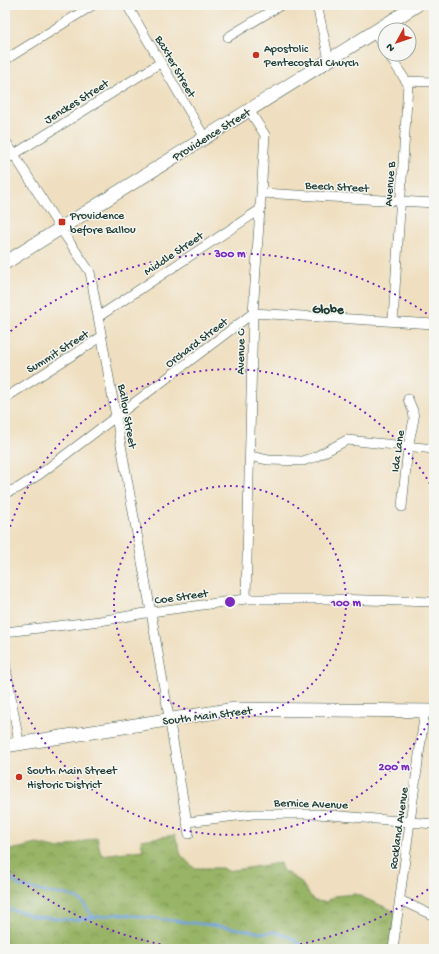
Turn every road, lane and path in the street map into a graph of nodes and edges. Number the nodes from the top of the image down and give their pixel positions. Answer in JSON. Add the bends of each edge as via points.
{"nodes":[{"id":1,"x":93,"y":5,"type":"edge"},
{"id":2,"x":127,"y":5,"type":"edge"},
{"id":3,"x":281,"y":5,"type":"edge"},
{"id":4,"x":317,"y":5,"type":"edge"},
{"id":5,"x":417,"y":5,"type":"edge"},
{"id":6,"x":374,"y":32,"type":"junction"},
{"id":7,"x":228,"y":37,"type":"dead end"},
{"id":8,"x":377,"y":37,"type":"edge"},
{"id":9,"x":5,"y":60,"type":"edge"},
{"id":10,"x":329,"y":60,"type":"junction"},
{"id":11,"x":393,"y":62,"type":"edge"},
{"id":12,"x":160,"y":63,"type":"junction"},
{"id":13,"x":406,"y":81,"type":"junction"},
{"id":14,"x":434,"y":82,"type":"edge"},
{"id":15,"x":249,"y":110,"type":"junction"},
{"id":16,"x":205,"y":138,"type":"junction"},
{"id":17,"x":5,"y":140,"type":"edge"},
{"id":18,"x":14,"y":155,"type":"junction"},
{"id":19,"x":5,"y":160,"type":"edge"},
{"id":20,"x":262,"y":193,"type":"junction"},
{"id":21,"x":400,"y":202,"type":"junction"},
{"id":22,"x":434,"y":203,"type":"edge"},
{"id":23,"x":260,"y":209,"type":"junction"},
{"id":24,"x":60,"y":228,"type":"junction"},
{"id":25,"x":5,"y":263,"type":"edge"},
{"id":26,"x":253,"y":313,"type":"junction"},
{"id":27,"x":98,"y":317,"type":"junction"},
{"id":28,"x":394,"y":321,"type":"junction"},
{"id":29,"x":434,"y":324,"type":"edge"},
{"id":30,"x":101,"y":337,"type":"junction"},
{"id":31,"x":5,"y":398,"type":"edge"},
{"id":32,"x":408,"y":400,"type":"dead end"},
{"id":33,"x":116,"y":418,"type":"junction"},
{"id":34,"x":408,"y":447,"type":"junction"},
{"id":35,"x":434,"y":449,"type":"edge"},
{"id":36,"x":250,"y":456,"type":"junction"},
{"id":37,"x":5,"y":493,"type":"edge"},
{"id":38,"x":402,"y":507,"type":"dead end"},
{"id":39,"x":246,"y":599,"type":"junction"},
{"id":40,"x":434,"y":602,"type":"edge"},
{"id":41,"x":151,"y":612,"type":"junction"},
{"id":42,"x":5,"y":632,"type":"edge"},
{"id":43,"x":5,"y":662,"type":"edge"},
{"id":44,"x":430,"y":711,"type":"edge"},
{"id":45,"x":169,"y":719,"type":"junction"},
{"id":46,"x":19,"y":743,"type":"junction"},
{"id":47,"x":5,"y":746,"type":"edge"},
{"id":48,"x":187,"y":822,"type":"junction"},
{"id":49,"x":411,"y":822,"type":"junction"},
{"id":50,"x":434,"y":824,"type":"edge"},
{"id":51,"x":189,"y":834,"type":"dead end"},
{"id":52,"x":400,"y":900,"type":"junction"},
{"id":53,"x":434,"y":916,"type":"edge"},
{"id":54,"x":393,"y":949,"type":"edge"}],
"edges":[{"from":1,"to":9,"type":"street"},
{"from":2,"to":12,"type":"street","name":"Baxter Street"},
{"from":3,"to":7,"type":"street"},
{"from":4,"to":10,"type":"street"},
{"from":5,"to":6,"type":"main road","name":"Providence Street"},
{"from":6,"to":8,"type":"street"},
{"from":6,"to":10,"type":"main road","name":"Providence Street"},
{"from":10,"to":15,"type":"main road","name":"Providence Street"},
{"from":11,"to":13,"type":"street"},
{"from":12,"to":16,"type":"street","name":"Baxter Street"},
{"from":12,"to":18,"type":"street","name":"Jenckes Street"},
{"from":13,"to":14,"type":"street"},
{"from":13,"to":21,"type":"street","name":"Avenue B","via":[[408,84]]},
{"from":15,"to":16,"type":"main road","name":"Providence Street"},
{"from":15,"to":20,"type":"street","name":"Avenue C","via":[[265,135]]},
{"from":16,"to":24,"type":"main road","name":"Providence Street"},
{"from":17,"to":18,"type":"street","name":"Ballou Street"},
{"from":18,"to":19,"type":"street","name":"Jenckes Street"},
{"from":18,"to":24,"type":"street","name":"Ballou Street"},
{"from":20,"to":21,"type":"street","name":"Beech Street"},
{"from":20,"to":23,"type":"street","name":"Avenue C"},
{"from":21,"to":22,"type":"street","name":"Beech Street"},
{"from":21,"to":28,"type":"street","name":"Avenue B"},
{"from":23,"to":26,"type":"street","name":"Avenue C"},
{"from":23,"to":27,"type":"street","name":"Middle Street"},
{"from":24,"to":25,"type":"main road","name":"Providence Street"},
{"from":24,"to":27,"type":"street","name":"Ballou Street","via":[[90,272]]},
{"from":26,"to":28,"type":"street"},
{"from":26,"to":33,"type":"street","name":"Orchard Street"},
{"from":26,"to":36,"type":"street","name":"Avenue C"},
{"from":27,"to":30,"type":"street","name":"Ballou Street"},
{"from":28,"to":29,"type":"street"},
{"from":30,"to":31,"type":"street","name":"Summit Street"},
{"from":30,"to":33,"type":"street","name":"Ballou Street"},
{"from":32,"to":34,"type":"street","name":"Ida Lane","via":[[414,419]]},
{"from":33,"to":37,"type":"street","name":"Orchard Street","via":[[40,474]]},
{"from":33,"to":41,"type":"street","name":"Ballou Street"},
{"from":34,"to":35,"type":"street"},
{"from":34,"to":36,"type":"street","via":[[347,440],[302,461],[268,460]]},
{"from":34,"to":38,"type":"street","name":"Ida Lane"},
{"from":36,"to":39,"type":"street","name":"Avenue C"},
{"from":39,"to":40,"type":"street","name":"Coe Street"},
{"from":39,"to":41,"type":"street","name":"Coe Street"},
{"from":41,"to":42,"type":"street","name":"Coe Street"},
{"from":41,"to":45,"type":"street","name":"Ballou Street"},
{"from":43,"to":46,"type":"street"},
{"from":44,"to":45,"type":"main road","name":"South Main Street","via":[[235,709]]},
{"from":44,"to":49,"type":"street","name":"Rockland Avenue"},
{"from":45,"to":46,"type":"main road","name":"South Main Street"},
{"from":45,"to":48,"type":"street","name":"Ballou Street"},
{"from":46,"to":47,"type":"main road","name":"South Main Street"},
{"from":48,"to":49,"type":"street","name":"Bernice Avenue","via":[[253,814],[318,814]]},
{"from":48,"to":51,"type":"street","name":"Ballou Street"},
{"from":49,"to":50,"type":"street","name":"Bernice Avenue"},
{"from":49,"to":52,"type":"street","name":"Rockland Avenue"},
{"from":52,"to":53,"type":"street"},
{"from":52,"to":54,"type":"street","name":"Rockland Avenue"}]}
